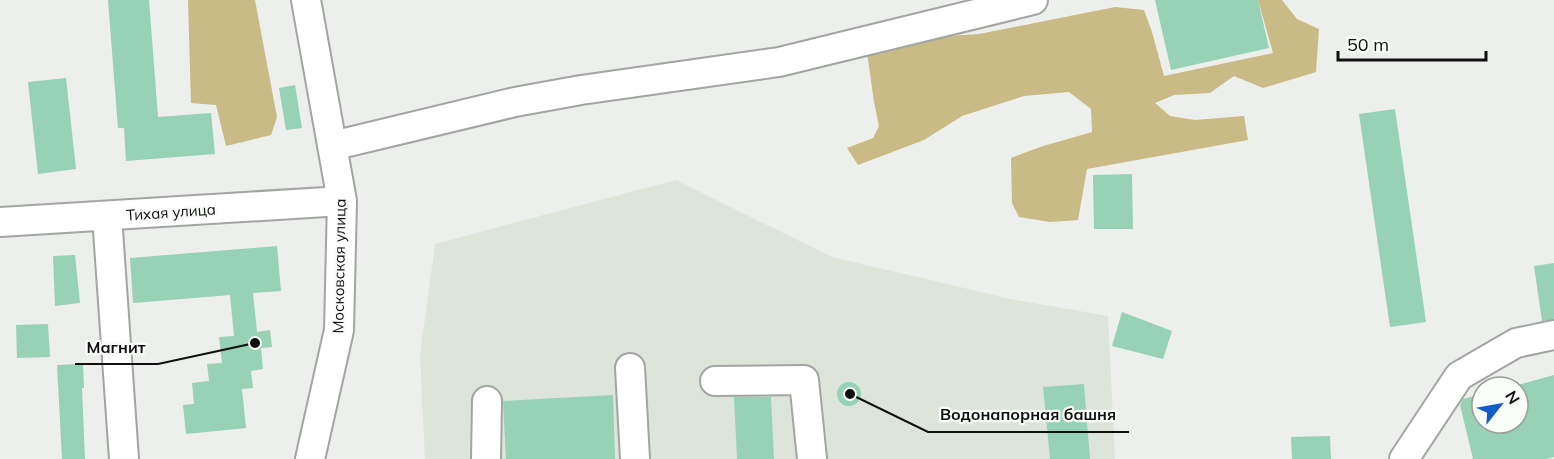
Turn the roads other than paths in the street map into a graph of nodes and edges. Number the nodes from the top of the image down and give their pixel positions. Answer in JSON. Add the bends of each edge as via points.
{"nodes":[{"id":1,"x":306,"y":0,"type":"edge"},
{"id":2,"x":1033,"y":0,"type":"edge"},
{"id":3,"x":332,"y":146,"type":"junction"},
{"id":4,"x":342,"y":201,"type":"junction"},
{"id":5,"x":107,"y":216,"type":"junction"},
{"id":6,"x":0,"y":222,"type":"edge"},
{"id":7,"x":1554,"y":335,"type":"edge"},
{"id":8,"x":630,"y":368,"type":"dead end"},
{"id":9,"x":715,"y":381,"type":"dead end"},
{"id":10,"x":487,"y":401,"type":"dead end"},
{"id":11,"x":124,"y":459,"type":"edge"},
{"id":12,"x":310,"y":459,"type":"edge"},
{"id":13,"x":486,"y":459,"type":"edge"},
{"id":14,"x":635,"y":459,"type":"edge"},
{"id":15,"x":812,"y":459,"type":"edge"},
{"id":16,"x":1404,"y":459,"type":"edge"}],
"edges":[{"from":1,"to":3,"type":"street","name":"Московская улица"},
{"from":2,"to":3,"type":"street","via":[[779,62],[515,102]]},
{"from":3,"to":4,"type":"street","name":"Московская улица"},
{"from":4,"to":5,"type":"street","name":"Тихая улица"},
{"from":4,"to":12,"type":"street","name":"Московская улица","via":[[339,330]]},
{"from":5,"to":6,"type":"street","name":"Тихая улица"},
{"from":5,"to":11,"type":"street"},
{"from":7,"to":16,"type":"street","via":[[1516,343],[1459,376]]},
{"from":8,"to":14,"type":"street"},
{"from":9,"to":15,"type":"street","via":[[804,380]]},
{"from":10,"to":13,"type":"street"}]}
